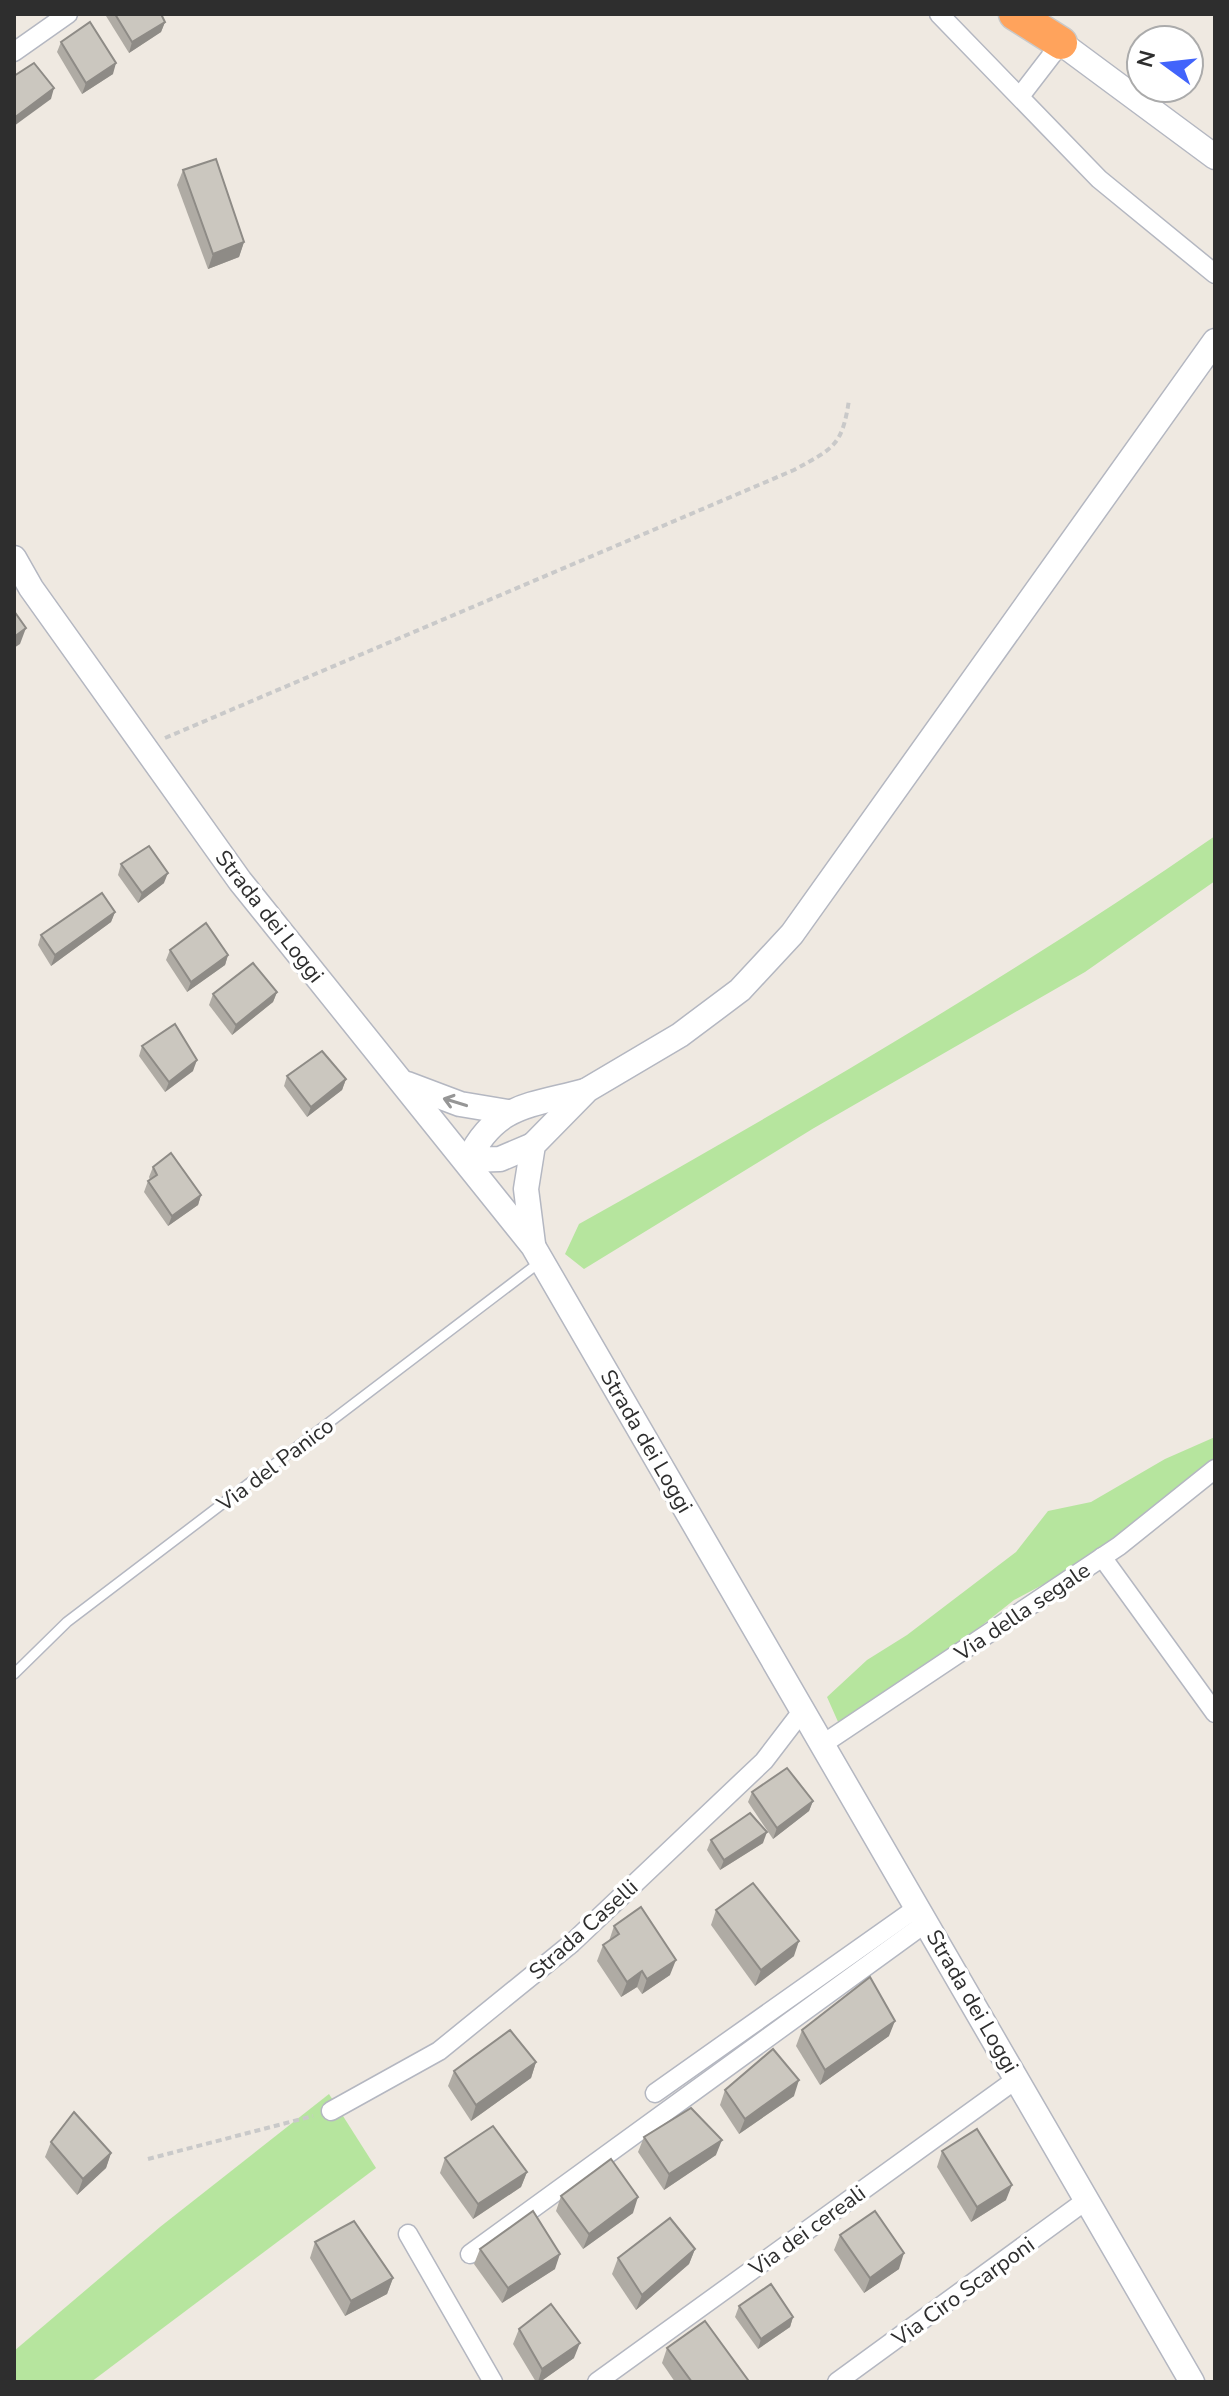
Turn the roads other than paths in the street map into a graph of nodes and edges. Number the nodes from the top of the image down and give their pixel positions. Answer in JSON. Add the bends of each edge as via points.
{"nodes":[{"id":1,"x":68,"y":14,"type":"edge"},
{"id":2,"x":939,"y":14,"type":"edge"},
{"id":3,"x":1015,"y":14,"type":"edge"},
{"id":4,"x":1061,"y":43,"type":"junction"},
{"id":5,"x":14,"y":52,"type":"edge"},
{"id":6,"x":1021,"y":95,"type":"junction"},
{"id":7,"x":1215,"y":157,"type":"edge"},
{"id":8,"x":1215,"y":274,"type":"edge"},
{"id":9,"x":1215,"y":341,"type":"edge"},
{"id":10,"x":14,"y":558,"type":"edge"},
{"id":11,"x":405,"y":1083,"type":"junction"},
{"id":12,"x":587,"y":1090,"type":"junction"},
{"id":13,"x":508,"y":1112,"type":"junction"},
{"id":14,"x":533,"y":1145,"type":"junction"},
{"id":15,"x":468,"y":1160,"type":"junction"},
{"id":16,"x":538,"y":1253,"type":"junction"},
{"id":17,"x":1215,"y":1469,"type":"edge"},
{"id":18,"x":1102,"y":1557,"type":"junction"},
{"id":19,"x":14,"y":1674,"type":"edge"},
{"id":20,"x":803,"y":1710,"type":"junction"},
{"id":21,"x":1215,"y":1713,"type":"edge"},
{"id":22,"x":823,"y":1744,"type":"junction"},
{"id":23,"x":923,"y":1914,"type":"junction"},
{"id":24,"x":1018,"y":2078,"type":"junction"},
{"id":25,"x":655,"y":2093,"type":"dead end"},
{"id":26,"x":331,"y":2111,"type":"road end"},
{"id":27,"x":1088,"y":2199,"type":"junction"},
{"id":28,"x":408,"y":2234,"type":"dead end"},
{"id":29,"x":470,"y":2254,"type":"dead end"},
{"id":30,"x":493,"y":2382,"type":"edge"},
{"id":31,"x":597,"y":2382,"type":"edge"},
{"id":32,"x":837,"y":2382,"type":"edge"},
{"id":33,"x":1192,"y":2382,"type":"edge"}],
"edges":[{"from":1,"to":5,"type":"street"},
{"from":2,"to":6,"type":"street"},
{"from":3,"to":4,"type":"highway"},
{"from":4,"to":6,"type":"street"},
{"from":4,"to":7,"type":"street"},
{"from":6,"to":8,"type":"street","via":[[1099,179]]},
{"from":9,"to":12,"type":"street","via":[[792,934],[740,990],[680,1035]]},
{"from":10,"to":11,"type":"street","name":"Strada dei Loggi","via":[[240,881]]},
{"from":13,"to":11,"type":"street","one_way":true,"via":[[460,1104]]},
{"from":11,"to":15,"type":"street","name":"Strada dei Loggi"},
{"from":12,"to":13,"type":"street"},
{"from":12,"to":14,"type":"street"},
{"from":13,"to":15,"type":"street","via":[[482,1132]]},
{"from":14,"to":15,"type":"street","via":[[500,1159]]},
{"from":14,"to":16,"type":"street","via":[[526,1189]]},
{"from":15,"to":16,"type":"street","name":"Strada dei Loggi"},
{"from":16,"to":19,"type":"lane","name":"Via del Panico","via":[[67,1622]]},
{"from":16,"to":20,"type":"street","name":"Strada dei Loggi"},
{"from":17,"to":18,"type":"street","name":"Via della segale"},
{"from":18,"to":21,"type":"street"},
{"from":18,"to":22,"type":"street","name":"Via della segale"},
{"from":20,"to":22,"type":"street","name":"Strada dei Loggi"},
{"from":20,"to":26,"type":"street","name":"Strada Caselli","via":[[764,1761],[572,1943],[439,2051]]},
{"from":22,"to":23,"type":"street","name":"Strada dei Loggi"},
{"from":23,"to":24,"type":"street","name":"Strada dei Loggi"},
{"from":23,"to":25,"type":"street"},
{"from":23,"to":29,"type":"street"},
{"from":24,"to":27,"type":"street","name":"Strada dei Loggi"},
{"from":24,"to":31,"type":"street","name":"Via dei cereali"},
{"from":27,"to":32,"type":"street","name":"Via Ciro Scarponi"},
{"from":27,"to":33,"type":"street","name":"Strada dei Loggi"},
{"from":28,"to":30,"type":"street"}]}
